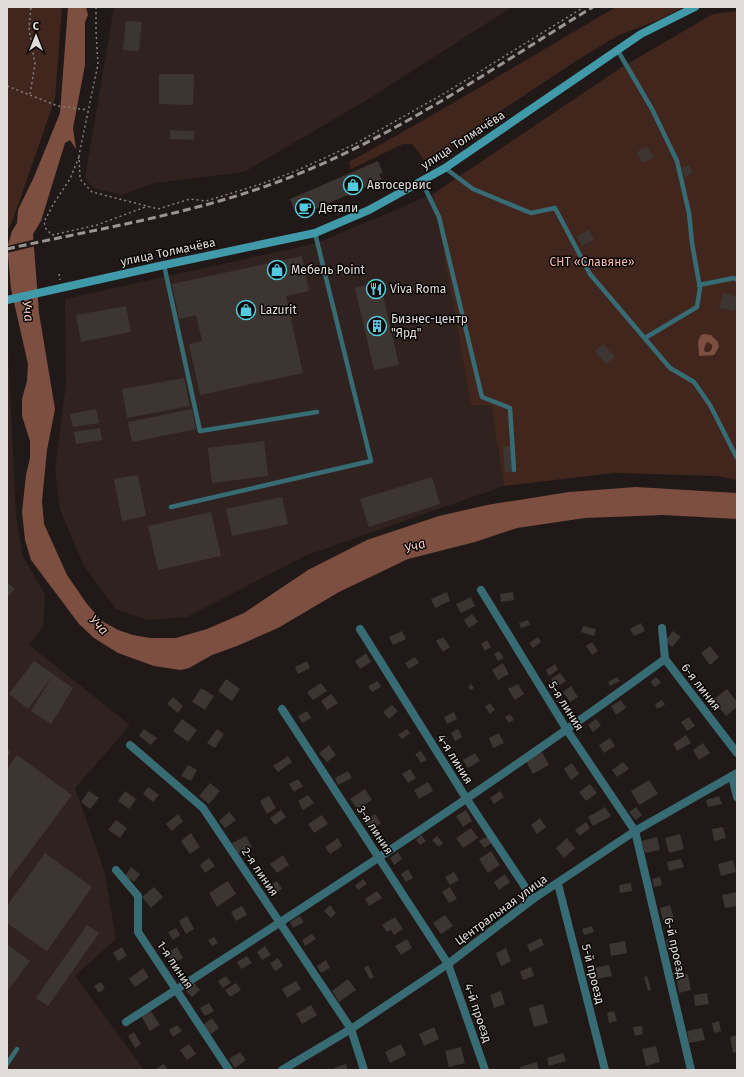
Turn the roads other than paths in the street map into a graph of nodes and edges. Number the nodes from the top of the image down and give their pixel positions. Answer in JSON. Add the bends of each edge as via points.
{"nodes":[{"id":1,"x":695,"y":7,"type":"edge"},
{"id":2,"x":618,"y":51,"type":"junction"},
{"id":3,"x":445,"y":168,"type":"junction"},
{"id":4,"x":422,"y":182,"type":"junction"},
{"id":5,"x":316,"y":233,"type":"junction"},
{"id":6,"x":164,"y":265,"type":"junction"},
{"id":7,"x":737,"y":280,"type":"edge"},
{"id":8,"x":700,"y":285,"type":"junction"},
{"id":9,"x":7,"y":300,"type":"edge"},
{"id":10,"x":645,"y":338,"type":"junction"},
{"id":11,"x":317,"y":412,"type":"dead end"},
{"id":12,"x":737,"y":458,"type":"edge"},
{"id":13,"x":514,"y":470,"type":"dead end"},
{"id":14,"x":171,"y":507,"type":"dead end"},
{"id":15,"x":481,"y":590,"type":"dead end"},
{"id":16,"x":662,"y":628,"type":"dead end"},
{"id":17,"x":360,"y":629,"type":"dead end"},
{"id":18,"x":665,"y":659,"type":"junction"},
{"id":19,"x":282,"y":709,"type":"dead end"},
{"id":20,"x":567,"y":730,"type":"junction"},
{"id":21,"x":130,"y":745,"type":"dead end"},
{"id":22,"x":737,"y":753,"type":"edge"},
{"id":23,"x":735,"y":774,"type":"edge"},
{"id":24,"x":737,"y":797,"type":"edge"},
{"id":25,"x":466,"y":798,"type":"junction"},
{"id":26,"x":635,"y":831,"type":"junction"},
{"id":27,"x":378,"y":857,"type":"junction"},
{"id":28,"x":116,"y":870,"type":"dead end"},
{"id":29,"x":558,"y":884,"type":"junction"},
{"id":30,"x":533,"y":899,"type":"junction"},
{"id":31,"x":280,"y":923,"type":"junction"},
{"id":32,"x":448,"y":964,"type":"junction"},
{"id":33,"x":177,"y":990,"type":"junction"},
{"id":34,"x":126,"y":1022,"type":"dead end"},
{"id":35,"x":350,"y":1029,"type":"junction"},
{"id":36,"x":17,"y":1049,"type":"dead end"},
{"id":37,"x":7,"y":1064,"type":"edge"},
{"id":38,"x":229,"y":1070,"type":"edge"},
{"id":39,"x":282,"y":1070,"type":"edge"},
{"id":40,"x":364,"y":1070,"type":"edge"},
{"id":41,"x":485,"y":1070,"type":"edge"},
{"id":42,"x":604,"y":1070,"type":"edge"},
{"id":43,"x":691,"y":1070,"type":"edge"}],
"edges":[{"from":1,"to":2,"type":"street","name":"улица Толмачёва","via":[[641,34]]},
{"from":2,"to":3,"type":"street","name":"улица Толмачёва"},
{"from":2,"to":8,"type":"lane","via":[[652,109],[677,161],[689,213]]},
{"from":3,"to":4,"type":"street","name":"улица Толмачёва"},
{"from":3,"to":10,"type":"lane","via":[[473,189],[531,213],[555,208],[590,274]]},
{"from":4,"to":5,"type":"street","name":"улица Толмачёва","via":[[369,210]]},
{"from":4,"to":13,"type":"lane","via":[[439,217],[482,397],[510,408]]},
{"from":5,"to":6,"type":"street","name":"улица Толмачёва"},
{"from":5,"to":14,"type":"lane","via":[[371,461]]},
{"from":6,"to":9,"type":"street","name":"улица Толмачёва"},
{"from":6,"to":11,"type":"lane","via":[[200,431]]},
{"from":7,"to":8,"type":"lane","via":[[734,278]]},
{"from":8,"to":10,"type":"lane","via":[[697,308]]},
{"from":10,"to":12,"type":"lane","via":[[670,368],[694,382],[710,405]]},
{"from":15,"to":20,"type":"street","name":"5-я линия"},
{"from":16,"to":18,"type":"street","name":"6-я линия"},
{"from":17,"to":25,"type":"street","name":"4-я линия"},
{"from":18,"to":20,"type":"street"},
{"from":18,"to":22,"type":"street","name":"6-я линия"},
{"from":19,"to":27,"type":"street","name":"3-я линия"},
{"from":20,"to":25,"type":"street"},
{"from":20,"to":26,"type":"street","name":"5-я линия"},
{"from":21,"to":31,"type":"street","name":"2-я линия","via":[[203,808]]},
{"from":23,"to":24,"type":"street"},
{"from":23,"to":26,"type":"street","name":"Центральная улица"},
{"from":25,"to":27,"type":"street"},
{"from":25,"to":30,"type":"street","name":"4-я линия"},
{"from":26,"to":29,"type":"street","name":"Центральная улица"},
{"from":26,"to":43,"type":"street","name":"6-й проезд"},
{"from":27,"to":31,"type":"street"},
{"from":27,"to":32,"type":"street","name":"3-я линия"},
{"from":28,"to":33,"type":"street","name":"1-я линия","via":[[138,896],[138,932]]},
{"from":29,"to":30,"type":"street","name":"Центральная улица"},
{"from":29,"to":42,"type":"street","name":"5-й проезд"},
{"from":30,"to":32,"type":"street","name":"Центральная улица"},
{"from":31,"to":33,"type":"street"},
{"from":31,"to":35,"type":"street","name":"2-я линия"},
{"from":32,"to":35,"type":"street","name":"Центральная улица"},
{"from":32,"to":41,"type":"street","name":"4-й проезд"},
{"from":33,"to":34,"type":"street"},
{"from":33,"to":38,"type":"street","name":"1-я линия"},
{"from":35,"to":39,"type":"street","name":"Центральная улица"},
{"from":35,"to":40,"type":"street","name":"2-я линия"},
{"from":36,"to":37,"type":"lane"}]}
